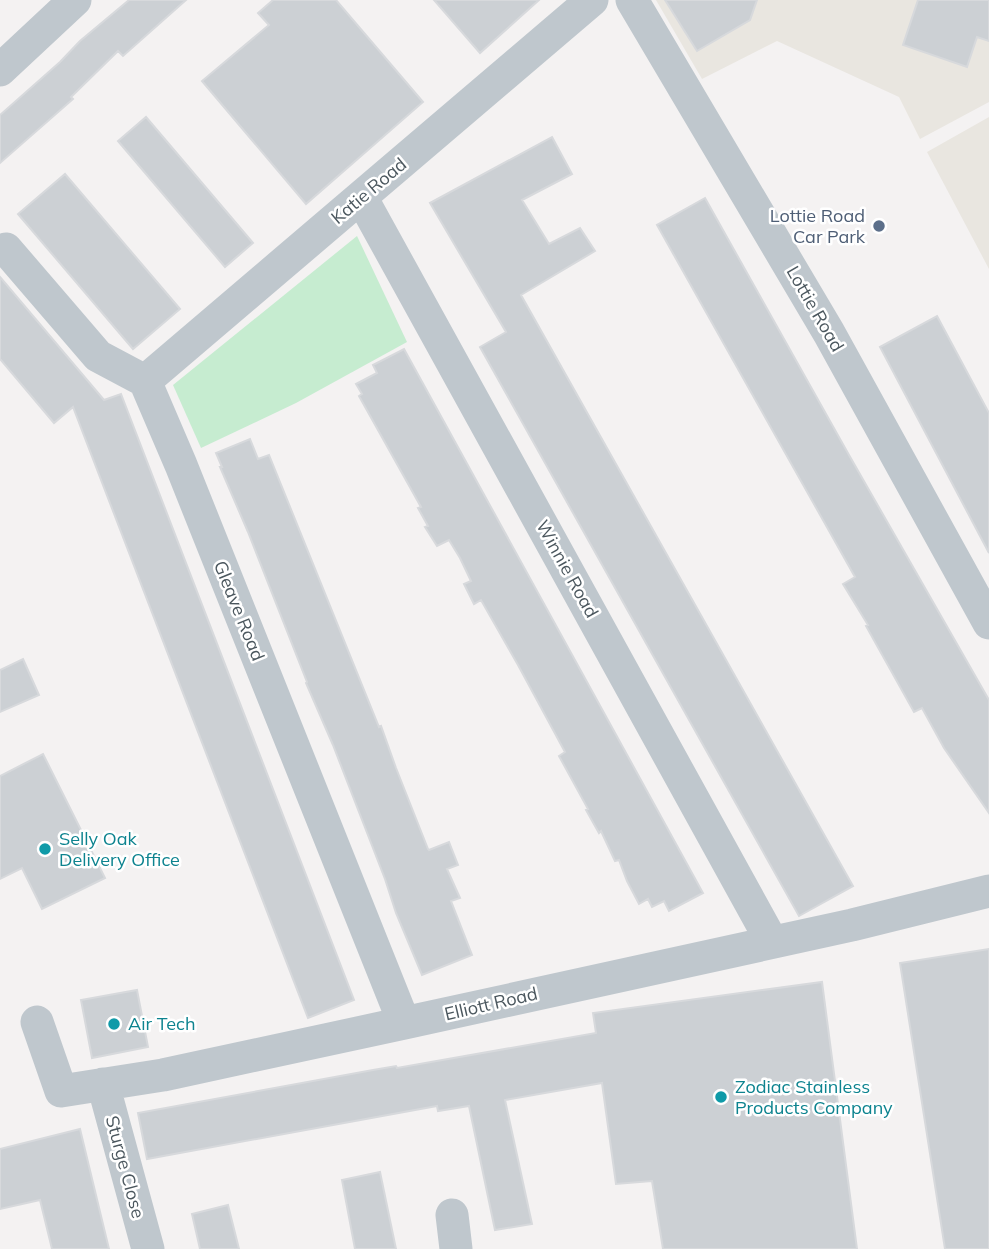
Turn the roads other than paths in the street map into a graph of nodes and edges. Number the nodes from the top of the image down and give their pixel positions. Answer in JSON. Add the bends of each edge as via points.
{"nodes":[{"id":1,"x":592,"y":0,"type":"edge"},
{"id":2,"x":632,"y":0,"type":"edge"},
{"id":3,"x":67,"y":2,"type":"edge"},
{"id":4,"x":0,"y":70,"type":"edge"},
{"id":5,"x":361,"y":197,"type":"junction"},
{"id":6,"x":6,"y":249,"type":"dead end"},
{"id":7,"x":145,"y":381,"type":"junction"},
{"id":8,"x":989,"y":623,"type":"edge"},
{"id":9,"x":989,"y":891,"type":"edge"},
{"id":10,"x":772,"y":942,"type":"junction"},
{"id":11,"x":37,"y":1022,"type":"dead end"},
{"id":12,"x":404,"y":1023,"type":"junction"},
{"id":13,"x":103,"y":1084,"type":"junction"},
{"id":14,"x":452,"y":1215,"type":"dead end"},
{"id":15,"x":148,"y":1249,"type":"edge"},
{"id":16,"x":456,"y":1249,"type":"edge"}],
"edges":[{"from":1,"to":5,"type":"street","name":"Katie Road"},
{"from":2,"to":8,"type":"street","name":"Lottie Road","via":[[829,332]]},
{"from":3,"to":4,"type":"street"},
{"from":5,"to":7,"type":"street","name":"Katie Road"},
{"from":5,"to":10,"type":"street","name":"Winnie Road"},
{"from":6,"to":7,"type":"street","via":[[98,356]]},
{"from":7,"to":12,"type":"street","name":"Gleave Road"},
{"from":9,"to":10,"type":"street","name":"Elliott Road"},
{"from":10,"to":12,"type":"street","name":"Elliott Road"},
{"from":11,"to":13,"type":"street","name":"Elliott Road","via":[[61,1091]]},
{"from":12,"to":13,"type":"street","name":"Elliott Road"},
{"from":13,"to":15,"type":"street","name":"Sturge Close"},
{"from":14,"to":16,"type":"street"}]}
